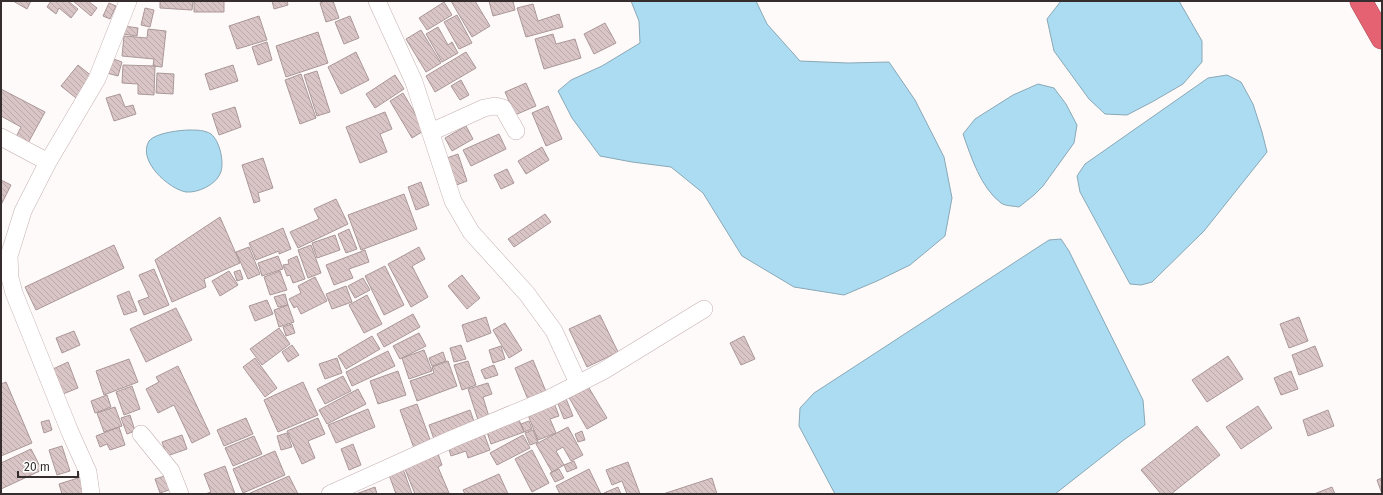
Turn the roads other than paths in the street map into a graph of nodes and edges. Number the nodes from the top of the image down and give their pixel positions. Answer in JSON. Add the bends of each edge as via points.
{"nodes":[{"id":1,"x":128,"y":1,"type":"edge"},
{"id":2,"x":377,"y":1,"type":"edge"},
{"id":3,"x":1361,"y":1,"type":"edge"},
{"id":4,"x":1382,"y":38,"type":"edge"},
{"id":5,"x":516,"y":130,"type":"dead end"},
{"id":6,"x":431,"y":132,"type":"junction"},
{"id":7,"x":1,"y":137,"type":"edge"},
{"id":8,"x":48,"y":162,"type":"junction"},
{"id":9,"x":7,"y":295,"type":"edge"},
{"id":10,"x":704,"y":309,"type":"dead end"},
{"id":11,"x":578,"y":383,"type":"junction"},
{"id":12,"x":142,"y":434,"type":"dead end"},
{"id":13,"x":91,"y":494,"type":"edge"},
{"id":14,"x":180,"y":494,"type":"edge"},
{"id":15,"x":330,"y":494,"type":"edge"}],
"edges":[{"from":1,"to":8,"type":"street","via":[[97,79]]},
{"from":2,"to":6,"type":"street","via":[[414,82]]},
{"from":3,"to":4,"type":"highway"},
{"from":5,"to":6,"type":"street","via":[[503,108],[495,106],[484,108]]},
{"from":6,"to":11,"type":"street","via":[[452,201],[471,232],[528,294],[554,331]]},
{"from":7,"to":8,"type":"street"},
{"from":8,"to":9,"type":"street","via":[[23,211],[9,256],[10,278]]},
{"from":9,"to":13,"type":"street","via":[[88,472]]},
{"from":10,"to":11,"type":"street","via":[[603,371]]},
{"from":11,"to":15,"type":"street","via":[[548,399]]},
{"from":12,"to":14,"type":"street","via":[[171,471]]}]}
